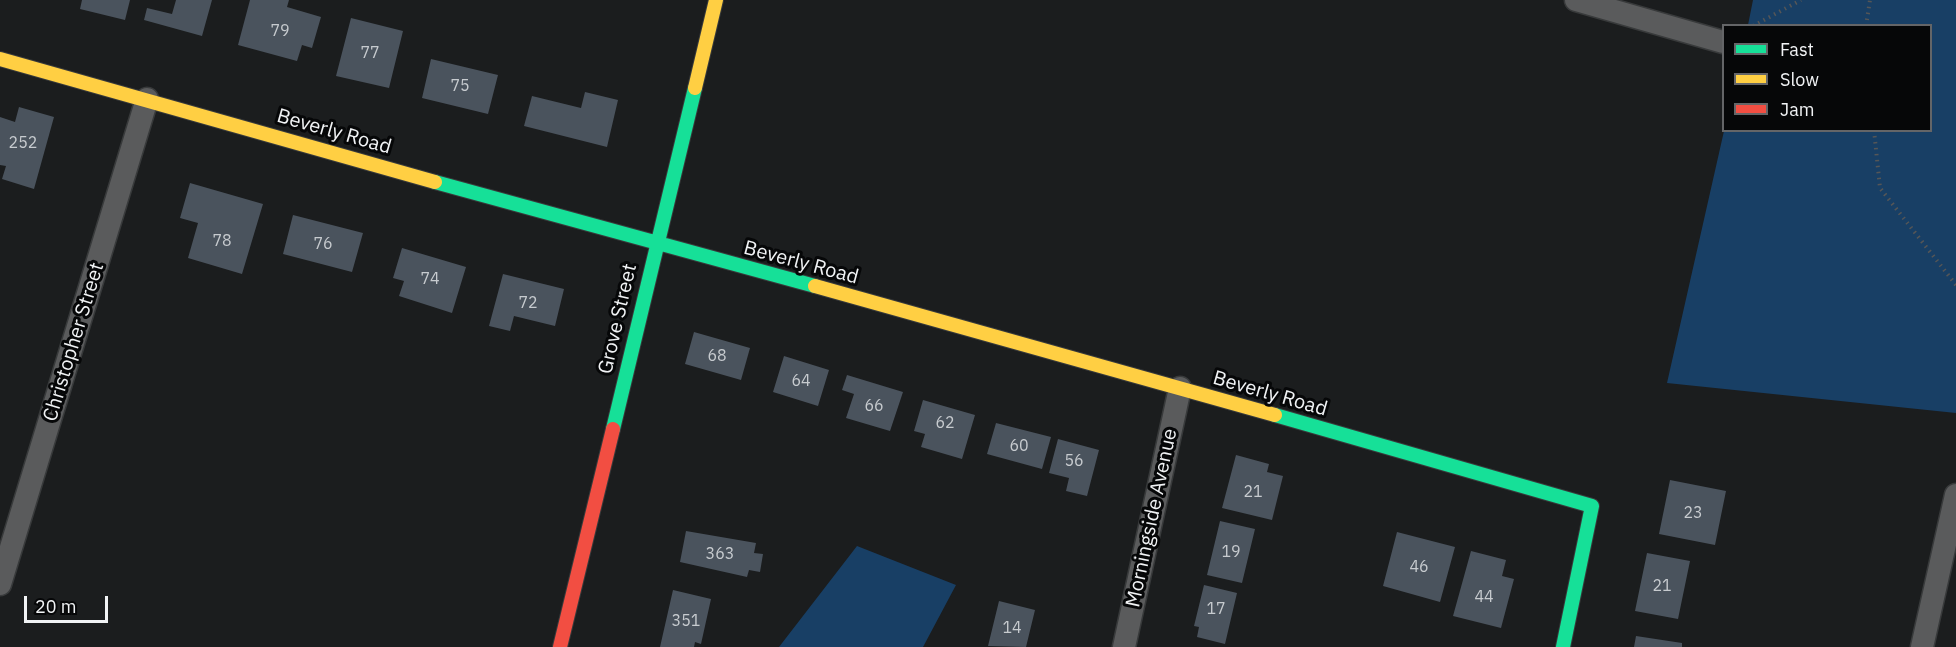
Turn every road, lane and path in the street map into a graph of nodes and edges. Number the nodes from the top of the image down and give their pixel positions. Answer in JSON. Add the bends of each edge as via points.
{"nodes":[{"id":1,"x":716,"y":0,"type":"edge"},
{"id":2,"x":1576,"y":0,"type":"edge"},
{"id":3,"x":1801,"y":0,"type":"edge"},
{"id":4,"x":1870,"y":0,"type":"edge"},
{"id":5,"x":1757,"y":24,"type":"edge"},
{"id":6,"x":1866,"y":24,"type":"edge"},
{"id":7,"x":1722,"y":42,"type":"edge"},
{"id":8,"x":0,"y":59,"type":"edge"},
{"id":9,"x":147,"y":99,"type":"junction"},
{"id":10,"x":1874,"y":132,"type":"edge"},
{"id":11,"x":655,"y":244,"type":"junction"},
{"id":12,"x":1956,"y":285,"type":"edge"},
{"id":13,"x":1179,"y":388,"type":"junction"},
{"id":14,"x":1956,"y":495,"type":"edge"},
{"id":15,"x":0,"y":584,"type":"edge"},
{"id":16,"x":560,"y":647,"type":"edge"},
{"id":17,"x":1124,"y":647,"type":"edge"},
{"id":18,"x":1563,"y":647,"type":"edge"},
{"id":19,"x":1922,"y":647,"type":"edge"}],
"edges":[{"from":1,"to":11,"type":"street","name":"Grove Street"},
{"from":2,"to":7,"type":"street"},
{"from":3,"to":5,"type":"path"},
{"from":4,"to":6,"type":"path"},
{"from":8,"to":9,"type":"street","name":"Beverly Road"},
{"from":9,"to":11,"type":"street","name":"Beverly Road"},
{"from":9,"to":15,"type":"street","name":"Christopher Street"},
{"from":10,"to":12,"type":"path","via":[[1880,188]]},
{"from":11,"to":13,"type":"street","name":"Beverly Road"},
{"from":11,"to":16,"type":"street","name":"Grove Street"},
{"from":13,"to":17,"type":"street","name":"Morningside Avenue"},
{"from":13,"to":18,"type":"street","name":"Beverly Road","via":[[1592,506]]},
{"from":14,"to":19,"type":"street"}]}
